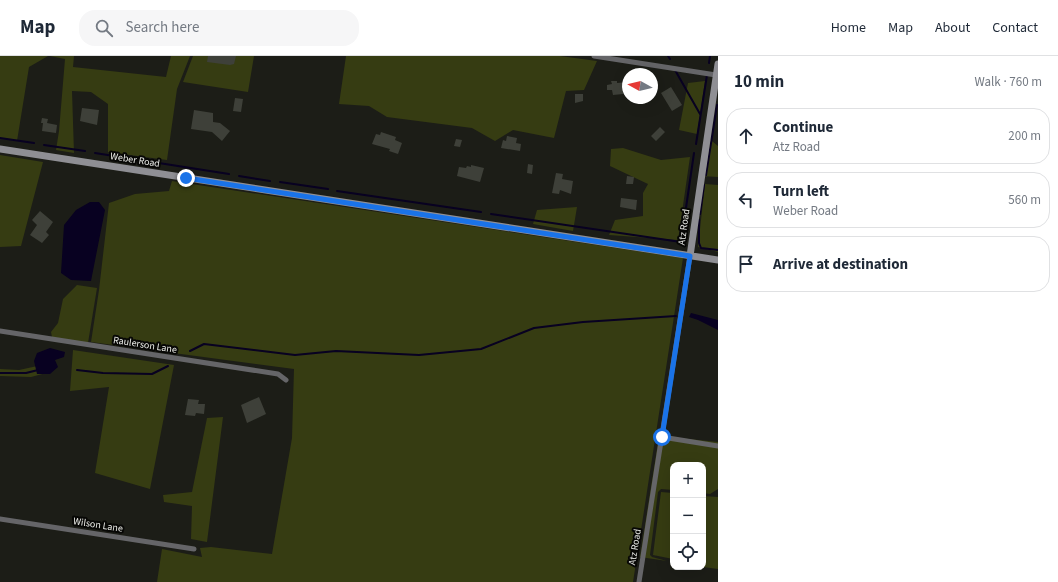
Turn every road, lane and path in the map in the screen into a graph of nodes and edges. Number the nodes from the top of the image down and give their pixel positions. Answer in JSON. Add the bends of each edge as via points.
{"nodes":[{"id":1,"x":594,"y":56,"type":"edge"},
{"id":2,"x":718,"y":64,"type":"edge"},
{"id":3,"x":716,"y":75,"type":"junction"},
{"id":4,"x":0,"y":149,"type":"edge"},
{"id":5,"x":690,"y":256,"type":"junction"},
{"id":6,"x":718,"y":260,"type":"edge"},
{"id":7,"x":0,"y":331,"type":"edge"},
{"id":8,"x":286,"y":380,"type":"dead end"},
{"id":9,"x":662,"y":437,"type":"junction"},
{"id":10,"x":718,"y":446,"type":"edge"},
{"id":11,"x":0,"y":519,"type":"edge"},
{"id":12,"x":194,"y":549,"type":"dead end"},
{"id":13,"x":639,"y":582,"type":"edge"}],
"edges":[{"from":1,"to":3,"type":"street"},
{"from":2,"to":3,"type":"street","name":"Atz Road"},
{"from":3,"to":5,"type":"street","name":"Atz Road"},
{"from":4,"to":5,"type":"street","name":"Weber Road"},
{"from":5,"to":6,"type":"street","name":"Weber Road"},
{"from":5,"to":9,"type":"street","name":"Atz Road"},
{"from":7,"to":8,"type":"street","name":"Raulerson Lane","via":[[278,374]]},
{"from":9,"to":10,"type":"street"},
{"from":9,"to":13,"type":"street","name":"Atz Road"},
{"from":11,"to":12,"type":"street","name":"Wilson Lane"}]}
